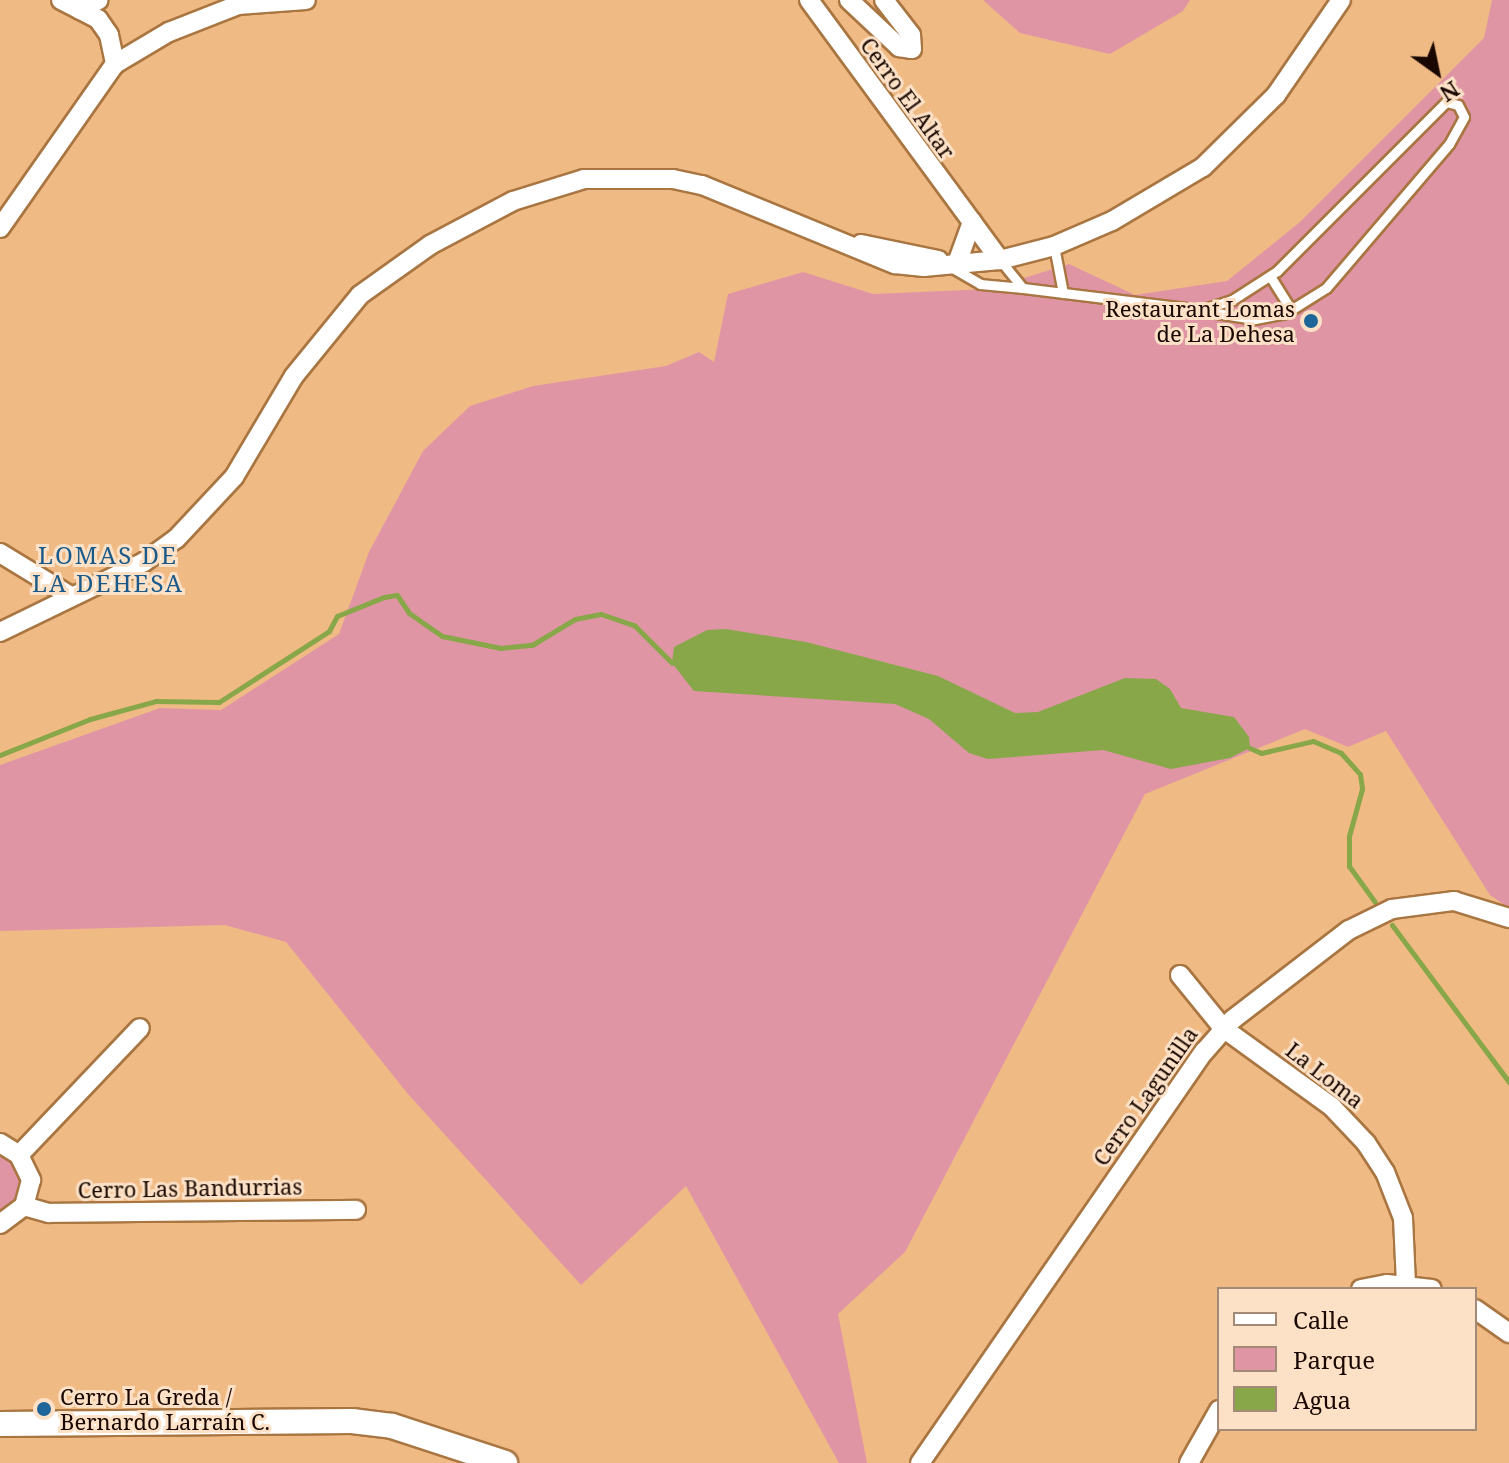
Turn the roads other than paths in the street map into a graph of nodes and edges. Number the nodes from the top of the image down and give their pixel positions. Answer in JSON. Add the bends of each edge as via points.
{"nodes":[{"id":1,"x":61,"y":0,"type":"edge"},
{"id":2,"x":99,"y":0,"type":"edge"},
{"id":3,"x":306,"y":0,"type":"edge"},
{"id":4,"x":809,"y":0,"type":"edge"},
{"id":5,"x":849,"y":0,"type":"edge"},
{"id":6,"x":884,"y":0,"type":"edge"},
{"id":7,"x":1341,"y":0,"type":"edge"},
{"id":8,"x":80,"y":10,"type":"junction"},
{"id":9,"x":115,"y":64,"type":"junction"},
{"id":10,"x":972,"y":222,"type":"junction"},
{"id":11,"x":0,"y":228,"type":"edge"},
{"id":12,"x":1054,"y":246,"type":"junction"},
{"id":13,"x":1000,"y":260,"type":"junction"},
{"id":14,"x":951,"y":263,"type":"junction"},
{"id":15,"x":1270,"y":276,"type":"junction"},
{"id":16,"x":1023,"y":288,"type":"junction"},
{"id":17,"x":1063,"y":293,"type":"junction"},
{"id":18,"x":1198,"y":310,"type":"junction"},
{"id":19,"x":1291,"y":310,"type":"junction"},
{"id":20,"x":0,"y":553,"type":"edge"},
{"id":21,"x":72,"y":597,"type":"junction"},
{"id":22,"x":0,"y":632,"type":"edge"},
{"id":23,"x":1509,"y":918,"type":"edge"},
{"id":24,"x":1180,"y":975,"type":"dead end"},
{"id":25,"x":140,"y":1028,"type":"dead end"},
{"id":26,"x":1223,"y":1028,"type":"junction"},
{"id":27,"x":0,"y":1143,"type":"edge"},
{"id":28,"x":19,"y":1155,"type":"junction"},
{"id":29,"x":24,"y":1206,"type":"junction"},
{"id":30,"x":356,"y":1210,"type":"dead end"},
{"id":31,"x":0,"y":1224,"type":"edge"},
{"id":32,"x":1406,"y":1284,"type":"junction"},
{"id":33,"x":1379,"y":1287,"type":"edge"},
{"id":34,"x":1422,"y":1287,"type":"edge"},
{"id":35,"x":1477,"y":1310,"type":"edge"},
{"id":36,"x":1509,"y":1333,"type":"edge"},
{"id":37,"x":1217,"y":1414,"type":"edge"},
{"id":38,"x":0,"y":1424,"type":"edge"},
{"id":39,"x":476,"y":1458,"type":"edge"},
{"id":40,"x":505,"y":1463,"type":"edge"},
{"id":41,"x":920,"y":1463,"type":"edge"},
{"id":42,"x":1189,"y":1463,"type":"edge"}],
"edges":[{"from":1,"to":8,"type":"street"},
{"from":2,"to":8,"type":"street"},
{"from":3,"to":9,"type":"street","via":[[238,5],[169,32]]},
{"from":4,"to":10,"type":"street","name":"Cerro El Altar"},
{"from":5,"to":6,"type":"street","via":[[899,47],[912,49],[911,35]]},
{"from":7,"to":12,"type":"street","via":[[1276,95],[1220,152],[1112,221]]},
{"from":8,"to":9,"type":"street","via":[[98,19],[109,35]]},
{"from":9,"to":11,"type":"street"},
{"from":10,"to":13,"type":"street","name":"Cerro El Altar"},
{"from":10,"to":14,"type":"street"},
{"from":12,"to":13,"type":"street"},
{"from":12,"to":17,"type":"lane"},
{"from":13,"to":14,"type":"street"},
{"from":13,"to":16,"type":"lane"},
{"from":14,"to":16,"type":"lane","via":[[980,284]]},
{"from":14,"to":21,"type":"street","via":[[895,264],[702,185],[673,179],[584,179],[513,201],[430,245],[360,295],[310,354],[234,477],[202,515],[144,562]]},
{"from":15,"to":18,"type":"lane","via":[[1232,300]]},
{"from":15,"to":19,"type":"lane"},
{"from":15,"to":19,"type":"lane","via":[[1446,102],[1458,105],[1464,117],[1449,144],[1326,288]]},
{"from":16,"to":17,"type":"lane"},
{"from":17,"to":18,"type":"lane"},
{"from":18,"to":19,"type":"lane","via":[[1254,319]]},
{"from":20,"to":21,"type":"street"},
{"from":21,"to":22,"type":"street"},
{"from":23,"to":26,"type":"street","name":"Cerro Lagunilla","via":[[1483,907],[1439,900],[1384,911],[1330,944]]},
{"from":24,"to":26,"type":"street","name":"La Loma"},
{"from":25,"to":28,"type":"street"},
{"from":26,"to":32,"type":"street","name":"La Loma","via":[[1332,1107],[1371,1150],[1403,1218]]},
{"from":26,"to":41,"type":"street","name":"Cerro Lagunilla"},
{"from":27,"to":28,"type":"street"},
{"from":28,"to":29,"type":"street","via":[[31,1180]]},
{"from":29,"to":30,"type":"street","name":"Cerro Las Bandurrias","via":[[49,1213]]},
{"from":29,"to":31,"type":"street"},
{"from":32,"to":33,"type":"street"},
{"from":32,"to":34,"type":"street"},
{"from":35,"to":36,"type":"street"},
{"from":37,"to":42,"type":"street"},
{"from":38,"to":39,"type":"main road","via":[[352,1421],[392,1426]]},
{"from":39,"to":40,"type":"main road"}]}
